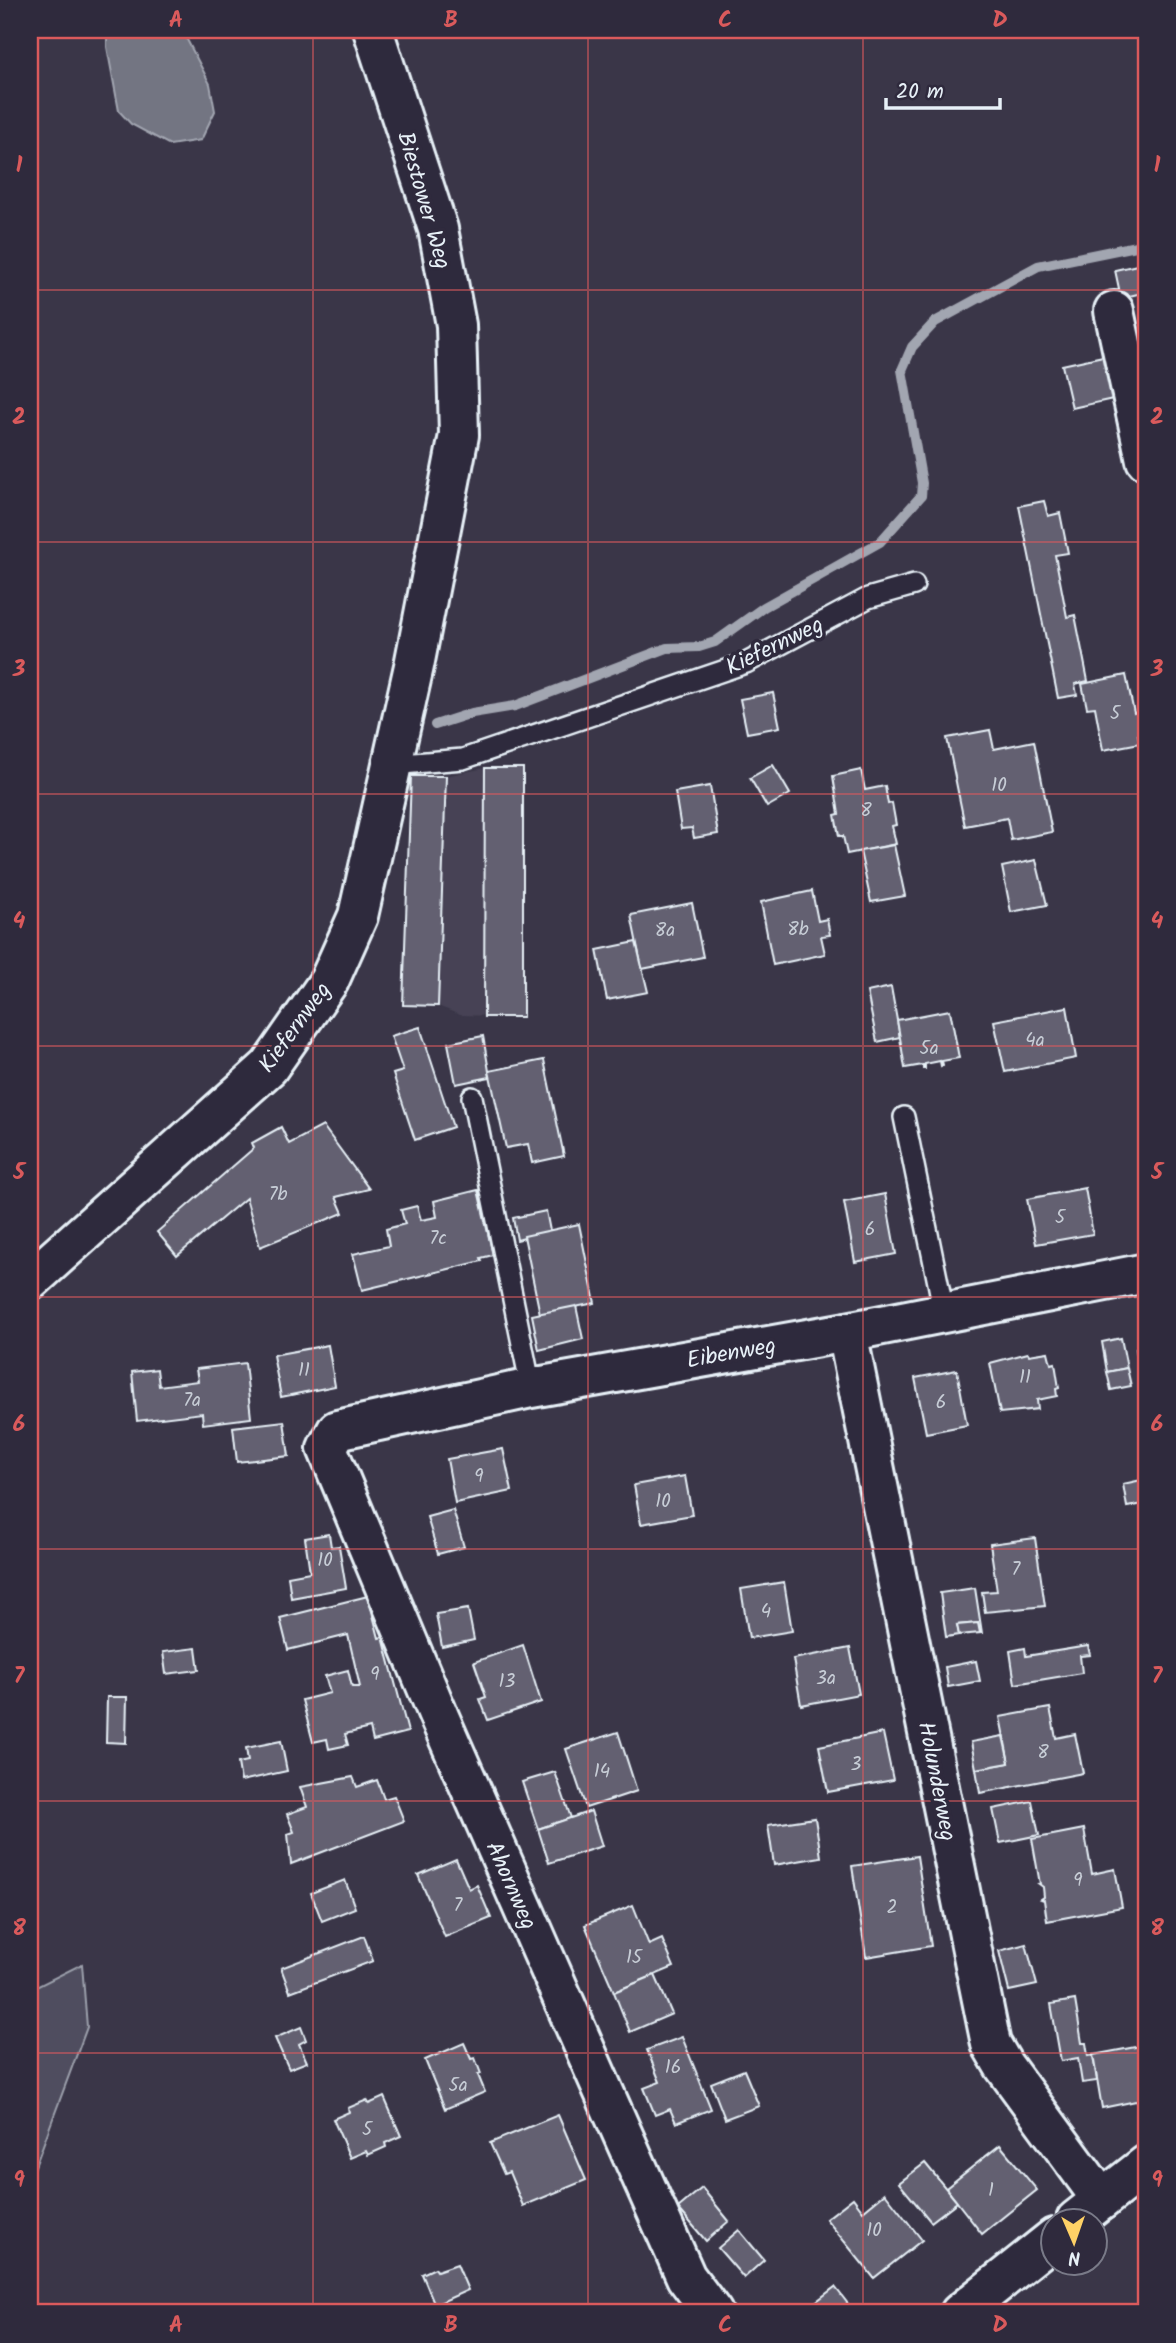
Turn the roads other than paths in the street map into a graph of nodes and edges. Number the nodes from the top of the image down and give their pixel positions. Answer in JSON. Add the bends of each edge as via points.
{"nodes":[{"id":1,"x":373,"y":30,"type":"edge"},
{"id":2,"x":1114,"y":311,"type":"dead end"},
{"id":3,"x":1146,"y":460,"type":"edge"},
{"id":4,"x":914,"y":585,"type":"dead end"},
{"id":5,"x":422,"y":624,"type":"joint"},
{"id":6,"x":390,"y":765,"type":"junction"},
{"id":7,"x":472,"y":1097,"type":"dead end"},
{"id":8,"x":904,"y":1117,"type":"dead end"},
{"id":9,"x":1146,"y":1273,"type":"edge"},
{"id":10,"x":30,"y":1281,"type":"edge"},
{"id":11,"x":944,"y":1312,"type":"junction"},
{"id":12,"x":847,"y":1332,"type":"junction"},
{"id":13,"x":531,"y":1388,"type":"junction"},
{"id":14,"x":327,"y":1448,"type":"joint"},
{"id":15,"x":1146,"y":2165,"type":"edge"},
{"id":16,"x":1087,"y":2206,"type":"edge"},
{"id":17,"x":1094,"y":2206,"type":"edge"},
{"id":18,"x":1040,"y":2249,"type":"edge"},
{"id":19,"x":713,"y":2313,"type":"edge"},
{"id":20,"x":960,"y":2313,"type":"edge"}],
"edges":[{"from":1,"to":5,"type":"street","name":"Biestower Weg","via":[[438,229],[456,325],[458,435]]},
{"from":2,"to":3,"type":"street"},
{"from":4,"to":6,"type":"lane","name":"Kiefernweg","via":[[868,598],[746,663],[463,759]]},
{"from":5,"to":6,"type":"street","name":"Kiefernweg"},
{"from":6,"to":10,"type":"street","name":"Kiefernweg","via":[[358,916],[329,981],[270,1067]]},
{"from":7,"to":13,"type":"lane"},
{"from":8,"to":11,"type":"lane"},
{"from":9,"to":11,"type":"street","name":"Eibenweg"},
{"from":11,"to":12,"type":"street","name":"Eibenweg"},
{"from":12,"to":13,"type":"street","name":"Eibenweg"},
{"from":12,"to":16,"type":"street","name":"Holunderweg","via":[[990,2043]]},
{"from":13,"to":14,"type":"street","name":"Eibenweg","via":[[337,1430]]},
{"from":14,"to":19,"type":"street","name":"Ahornweg","via":[[598,2081],[686,2277]]},
{"from":15,"to":17,"type":"street"},
{"from":18,"to":20,"type":"street"}]}
